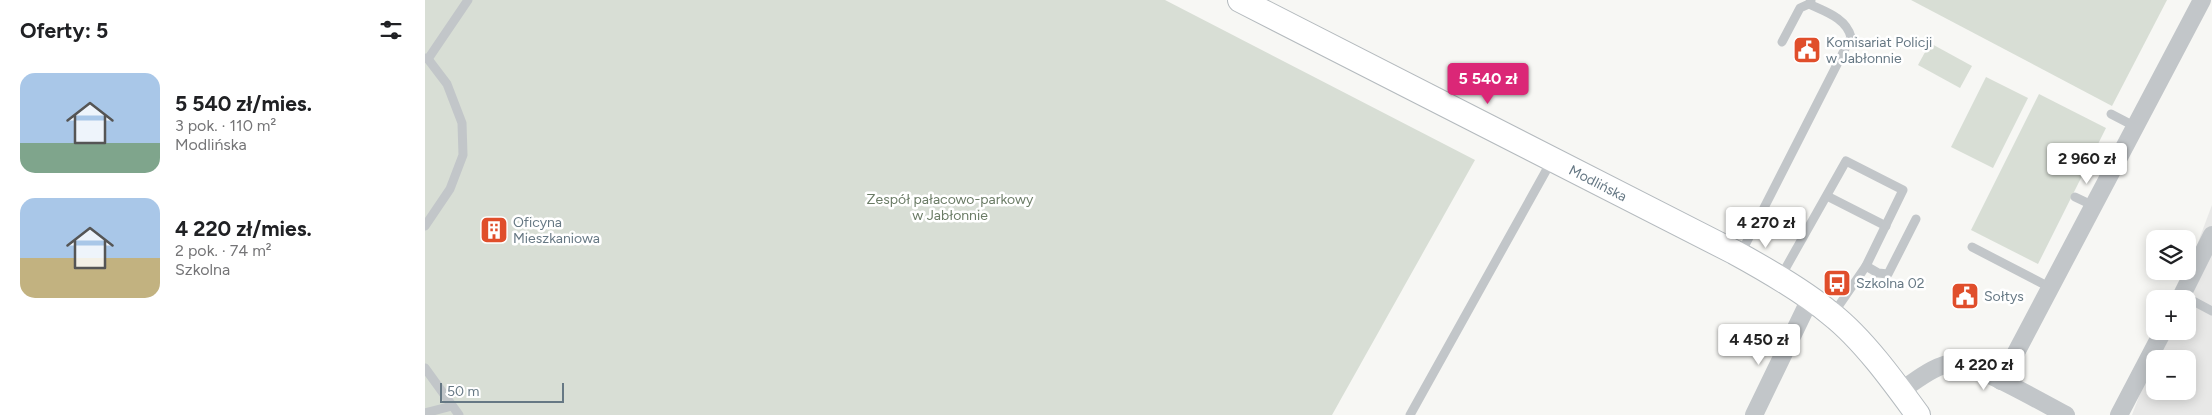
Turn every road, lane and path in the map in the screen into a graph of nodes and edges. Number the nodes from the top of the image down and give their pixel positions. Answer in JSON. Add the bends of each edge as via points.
{"nodes":[{"id":1,"x":468,"y":0,"type":"edge"},
{"id":2,"x":2202,"y":0,"type":"edge"},
{"id":3,"x":1246,"y":1,"type":"edge"},
{"id":4,"x":1810,"y":2,"type":"edge"},
{"id":5,"x":1782,"y":42,"type":"dead end"},
{"id":6,"x":426,"y":58,"type":"edge"},
{"id":7,"x":2111,"y":114,"type":"dead end"},
{"id":8,"x":2136,"y":127,"type":"junction"},
{"id":9,"x":1552,"y":160,"type":"junction"},
{"id":10,"x":1827,"y":196,"type":"junction"},
{"id":11,"x":2075,"y":197,"type":"dead end"},
{"id":12,"x":2094,"y":206,"type":"junction"},
{"id":13,"x":1915,"y":219,"type":"dead end"},
{"id":14,"x":427,"y":223,"type":"edge"},
{"id":15,"x":1886,"y":226,"type":"junction"},
{"id":16,"x":2212,"y":235,"type":"edge"},
{"id":17,"x":425,"y":237,"type":"edge"},
{"id":18,"x":1972,"y":247,"type":"dead end"},
{"id":19,"x":1739,"y":255,"type":"junction"},
{"id":20,"x":1866,"y":266,"type":"junction"},
{"id":21,"x":1779,"y":279,"type":"junction"},
{"id":22,"x":2051,"y":288,"type":"junction"},
{"id":23,"x":2184,"y":290,"type":"edge"},
{"id":24,"x":1810,"y":299,"type":"junction"},
{"id":25,"x":2196,"y":304,"type":"edge"},
{"id":26,"x":2212,"y":311,"type":"edge"},
{"id":27,"x":1833,"y":314,"type":"junction"},
{"id":28,"x":2158,"y":340,"type":"edge"},
{"id":29,"x":425,"y":368,"type":"edge"},
{"id":30,"x":2001,"y":381,"type":"junction"},
{"id":31,"x":1900,"y":391,"type":"junction"},
{"id":32,"x":452,"y":406,"type":"junction"},
{"id":33,"x":425,"y":413,"type":"edge"},
{"id":34,"x":459,"y":415,"type":"edge"},
{"id":35,"x":1410,"y":415,"type":"edge"},
{"id":36,"x":1754,"y":415,"type":"edge"},
{"id":37,"x":1918,"y":415,"type":"edge"},
{"id":38,"x":2066,"y":415,"type":"edge"},
{"id":39,"x":2119,"y":415,"type":"edge"}],
"edges":[{"from":1,"to":6,"type":"lane"},
{"from":2,"to":8,"type":"street"},
{"from":3,"to":9,"type":"main road","name":"Modlińska"},
{"from":4,"to":5,"type":"lane","via":[[1800,8]]},
{"from":4,"to":19,"type":"lane","via":[[1841,20],[1851,37]]},
{"from":6,"to":14,"type":"lane","via":[[447,84],[462,123],[463,155],[450,189]]},
{"from":7,"to":8,"type":"lane"},
{"from":8,"to":12,"type":"street"},
{"from":9,"to":19,"type":"main road","name":"Modlińska"},
{"from":9,"to":35,"type":"lane"},
{"from":10,"to":15,"type":"lane"},
{"from":10,"to":15,"type":"lane","via":[[1846,161],[1854,165],[1903,190]]},
{"from":10,"to":21,"type":"lane"},
{"from":11,"to":12,"type":"lane"},
{"from":12,"to":22,"type":"street"},
{"from":13,"to":20,"type":"lane","via":[[1887,274]]},
{"from":14,"to":17,"type":"lane"},
{"from":15,"to":20,"type":"lane"},
{"from":16,"to":23,"type":"street"},
{"from":18,"to":22,"type":"lane"},
{"from":19,"to":21,"type":"main road","name":"Modlińska"},
{"from":20,"to":27,"type":"lane"},
{"from":21,"to":24,"type":"main road","name":"Modlińska"},
{"from":22,"to":30,"type":"street"},
{"from":24,"to":27,"type":"main road","name":"Modlińska"},
{"from":24,"to":36,"type":"street"},
{"from":25,"to":26,"type":"lane"},
{"from":27,"to":31,"type":"main road","name":"Modlińska"},
{"from":28,"to":39,"type":"street"},
{"from":29,"to":32,"type":"lane"},
{"from":30,"to":31,"type":"street","via":[[1956,362],[1943,365]]},
{"from":30,"to":38,"type":"street"},
{"from":31,"to":37,"type":"main road","name":"Modlińska"},
{"from":32,"to":33,"type":"lane"},
{"from":32,"to":34,"type":"lane"}]}
